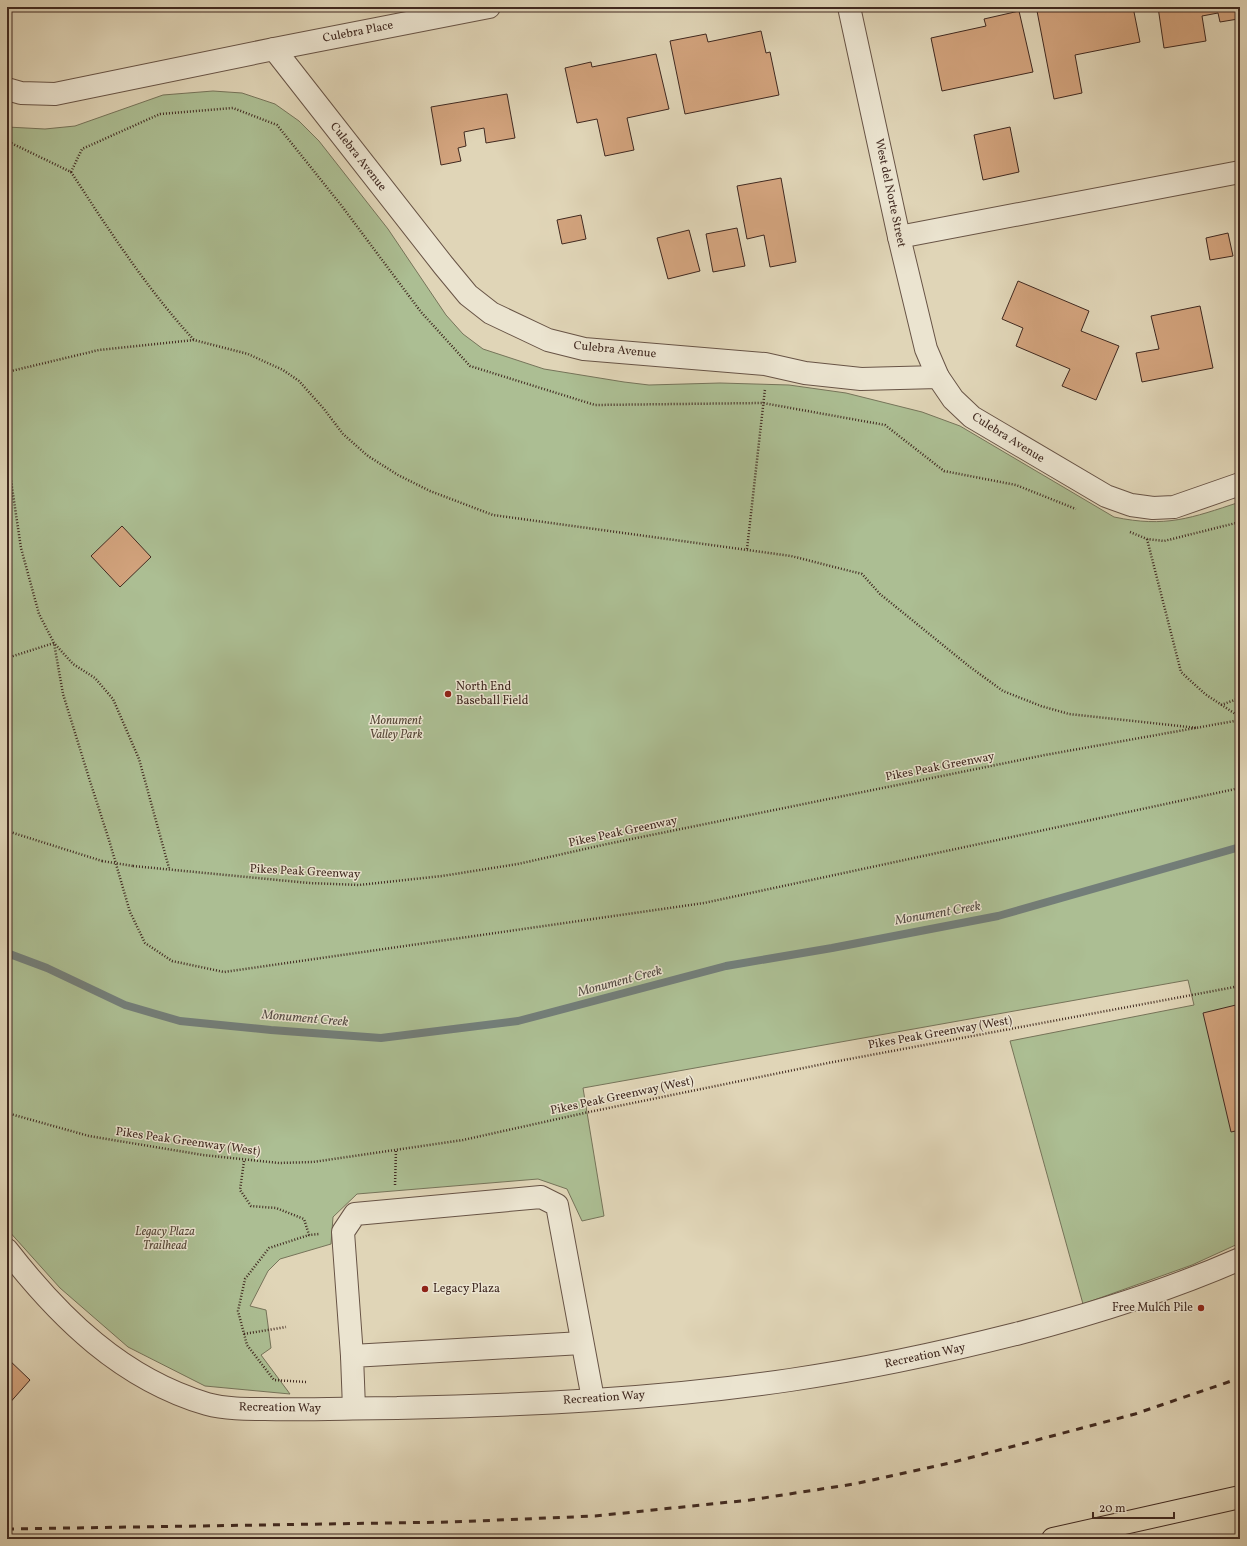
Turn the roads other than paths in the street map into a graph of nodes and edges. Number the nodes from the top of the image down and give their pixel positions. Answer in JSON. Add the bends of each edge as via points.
{"nodes":[{"id":1,"x":489,"y":7,"type":"edge"},
{"id":2,"x":850,"y":7,"type":"edge"},
{"id":3,"x":274,"y":49,"type":"junction"},
{"id":4,"x":7,"y":89,"type":"edge"},
{"id":5,"x":1240,"y":172,"type":"edge"},
{"id":6,"x":900,"y":237,"type":"junction"},
{"id":7,"x":938,"y":377,"type":"junction"},
{"id":8,"x":1240,"y":484,"type":"edge"},
{"id":9,"x":7,"y":1250,"type":"edge"},
{"id":10,"x":1240,"y":1259,"type":"edge"},
{"id":11,"x":582,"y":1343,"type":"junction"},
{"id":12,"x":352,"y":1356,"type":"junction"},
{"id":13,"x":593,"y":1399,"type":"junction"},
{"id":14,"x":354,"y":1408,"type":"junction"},
{"id":15,"x":1240,"y":1497,"type":"edge"},
{"id":16,"x":1053,"y":1539,"type":"edge"}],
"edges":[{"from":1,"to":3,"type":"street","name":"Culebra Place"},
{"from":2,"to":6,"type":"street","name":"West del Norte Street"},
{"from":3,"to":4,"type":"street","via":[[55,94],[21,93]]},
{"from":3,"to":7,"type":"street","name":"Culebra Avenue","via":[[444,266],[468,295],[491,313],[548,340],[584,349],[766,364],[805,373],[861,379]]},
{"from":5,"to":6,"type":"street"},
{"from":6,"to":7,"type":"street","name":"West del Norte Street","via":[[926,349]]},
{"from":7,"to":8,"type":"street","name":"Culebra Avenue","via":[[953,399],[972,417],[1106,496],[1131,505],[1153,508],[1174,506]]},
{"from":9,"to":14,"type":"street","name":"Recreation Way","via":[[66,1318],[118,1362],[144,1379],[179,1395],[211,1405],[245,1409]]},
{"from":10,"to":13,"type":"street","name":"Recreation Way","via":[[1155,1294],[1071,1320],[873,1367],[788,1381]]},
{"from":11,"to":12,"type":"street"},
{"from":11,"to":12,"type":"street","via":[[557,1205],[541,1197],[355,1214],[343,1232]]},
{"from":11,"to":13,"type":"street"},
{"from":12,"to":14,"type":"street"},
{"from":13,"to":14,"type":"street","name":"Recreation Way"},
{"from":15,"to":16,"type":"highway"}]}
